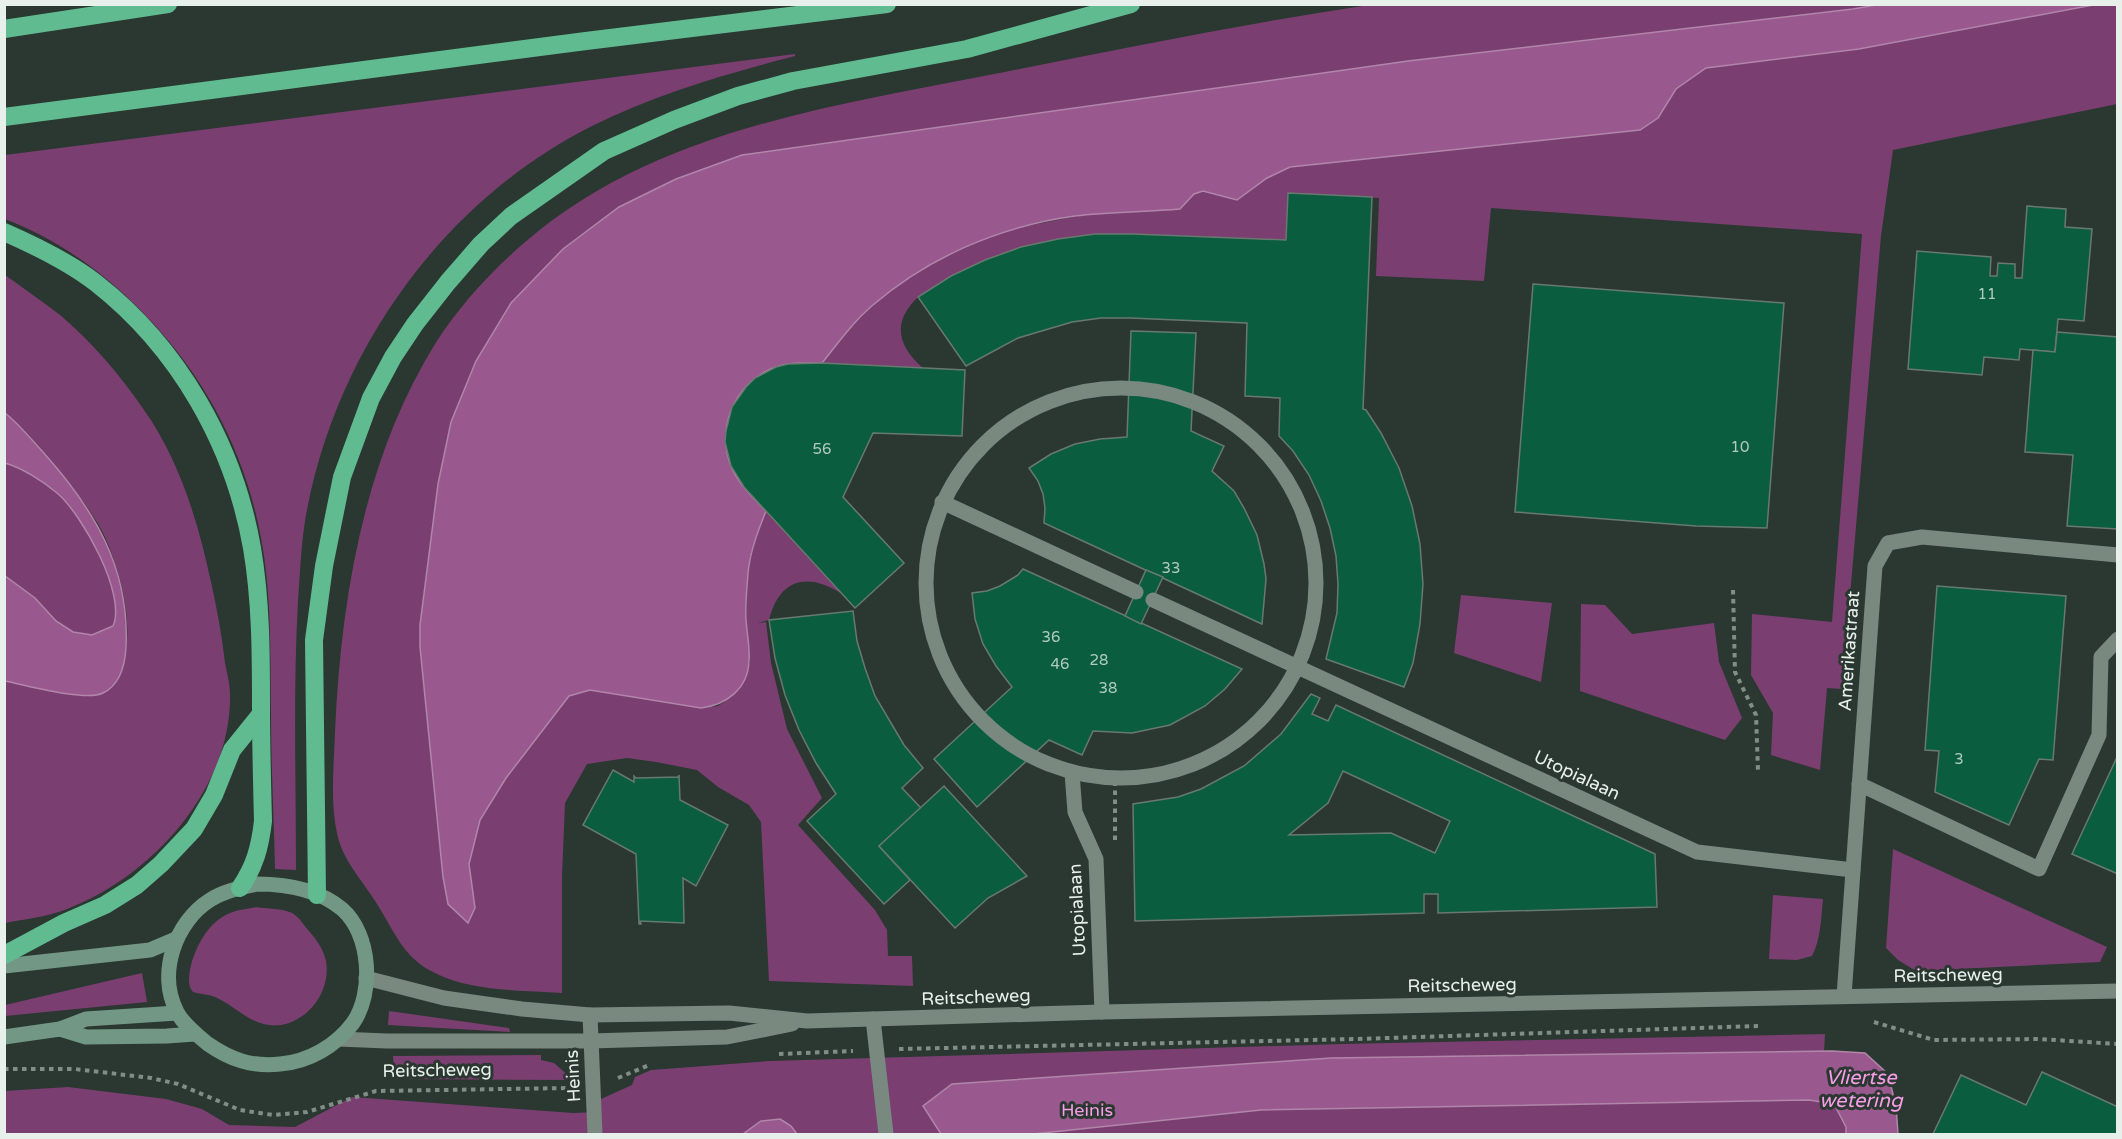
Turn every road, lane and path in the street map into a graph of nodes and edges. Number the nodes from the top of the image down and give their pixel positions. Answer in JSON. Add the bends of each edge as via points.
{"nodes":[{"id":1,"x":168,"y":4,"type":"edge"},
{"id":2,"x":886,"y":4,"type":"edge"},
{"id":3,"x":1131,"y":4,"type":"edge"},
{"id":4,"x":4,"y":29,"type":"edge"},
{"id":5,"x":4,"y":117,"type":"edge"},
{"id":6,"x":4,"y":232,"type":"edge"},
{"id":7,"x":942,"y":502,"type":"junction"},
{"id":8,"x":2118,"y":555,"type":"edge"},
{"id":9,"x":1733,"y":590,"type":"dead end"},
{"id":10,"x":1136,"y":592,"type":"dead end"},
{"id":11,"x":1152,"y":600,"type":"dead end"},
{"id":12,"x":2118,"y":639,"type":"edge"},
{"id":13,"x":1297,"y":667,"type":"junction"},
{"id":14,"x":261,"y":714,"type":"junction"},
{"id":15,"x":1758,"y":771,"type":"dead end"},
{"id":16,"x":1072,"y":773,"type":"junction"},
{"id":17,"x":1859,"y":784,"type":"junction"},
{"id":18,"x":1853,"y":870,"type":"junction"},
{"id":19,"x":240,"y":888,"type":"junction"},
{"id":20,"x":317,"y":895,"type":"junction"},
{"id":21,"x":176,"y":939,"type":"junction"},
{"id":22,"x":4,"y":955,"type":"edge"},
{"id":23,"x":4,"y":966,"type":"edge"},
{"id":24,"x":366,"y":978,"type":"junction"},
{"id":25,"x":2118,"y":991,"type":"edge"},
{"id":26,"x":1844,"y":996,"type":"junction"},
{"id":27,"x":1101,"y":1012,"type":"junction"},
{"id":28,"x":177,"y":1014,"type":"junction"},
{"id":29,"x":590,"y":1015,"type":"junction"},
{"id":30,"x":873,"y":1019,"type":"junction"},
{"id":31,"x":807,"y":1021,"type":"junction"},
{"id":32,"x":1872,"y":1022,"type":"dead end"},
{"id":33,"x":1760,"y":1026,"type":"dead end"},
{"id":34,"x":60,"y":1029,"type":"junction"},
{"id":35,"x":195,"y":1034,"type":"junction"},
{"id":36,"x":4,"y":1037,"type":"edge"},
{"id":37,"x":338,"y":1039,"type":"junction"},
{"id":38,"x":590,"y":1041,"type":"junction"},
{"id":39,"x":2118,"y":1044,"type":"edge"},
{"id":40,"x":876,"y":1050,"type":"junction"},
{"id":41,"x":774,"y":1054,"type":"dead end"},
{"id":42,"x":654,"y":1064,"type":"dead end"},
{"id":43,"x":4,"y":1070,"type":"edge"},
{"id":44,"x":593,"y":1087,"type":"junction"},
{"id":45,"x":595,"y":1134,"type":"edge"},
{"id":46,"x":886,"y":1134,"type":"edge"}],
"edges":[{"from":1,"to":4,"type":"highway"},
{"from":2,"to":5,"type":"highway"},
{"from":3,"to":20,"type":"highway","via":[[967,49],[793,81],[738,96],[604,151],[511,216],[481,244],[393,357],[371,398],[342,477],[314,640]]},
{"from":6,"to":14,"type":"highway","via":[[96,283],[173,361],[206,413],[243,507],[252,549],[261,624]]},
{"from":7,"to":10,"type":"street"},
{"from":7,"to":13,"type":"street","via":[[974,453],[1000,430],[1018,416],[1071,393],[1129,387],[1191,399],[1238,425],[1276,463],[1303,509],[1316,562],[1314,616]]},
{"from":7,"to":16,"type":"street","via":[[926,558],[927,615],[945,670],[978,718],[1029,757]]},
{"from":8,"to":17,"type":"street","name":"Amerikastraat","via":[[1922,537],[1888,543],[1875,566]]},
{"from":9,"to":15,"type":"path","via":[[1735,672],[1755,715]]},
{"from":11,"to":13,"type":"street","name":"Utopialaan"},
{"from":12,"to":17,"type":"street","via":[[2101,657],[2099,735],[2039,869]]},
{"from":13,"to":16,"type":"street","via":[[1266,714],[1223,750],[1171,772],[1115,779]]},
{"from":13,"to":18,"type":"street","name":"Utopialaan","via":[[1697,852]]},
{"from":14,"to":19,"type":"highway","via":[[263,821],[252,871]]},
{"from":14,"to":22,"type":"highway","via":[[232,750],[214,795],[194,829],[160,864],[137,885],[105,905]]},
{"from":16,"to":27,"type":"street","name":"Utopialaan","via":[[1075,812],[1096,859]]},
{"from":17,"to":18,"type":"street","name":"Amerikastraat"},
{"from":18,"to":26,"type":"street","name":"Amerikastraat"},
{"from":19,"to":20,"type":"main road","via":[[286,885]]},
{"from":19,"to":21,"type":"main road","via":[[224,892],[195,911]]},
{"from":20,"to":24,"type":"main road","via":[[343,910],[355,927],[366,956]]},
{"from":21,"to":23,"type":"main road","via":[[150,950]]},
{"from":21,"to":28,"type":"main road","via":[[169,973]]},
{"from":24,"to":29,"type":"street","name":"Reitscheweg","via":[[444,998]]},
{"from":24,"to":37,"type":"main road","via":[[354,1022]]},
{"from":25,"to":26,"type":"street","name":"Reitscheweg"},
{"from":26,"to":27,"type":"street","name":"Reitscheweg"},
{"from":27,"to":30,"type":"street","name":"Reitscheweg"},
{"from":28,"to":34,"type":"main road","via":[[86,1019]]},
{"from":28,"to":35,"type":"main road"},
{"from":29,"to":31,"type":"street","name":"Reitscheweg","via":[[729,1012]]},
{"from":29,"to":38,"type":"street","name":"Heinis"},
{"from":30,"to":31,"type":"street","name":"Reitscheweg"},
{"from":30,"to":40,"type":"street"},
{"from":31,"to":38,"type":"street","name":"Reitscheweg","via":[[727,1037]]},
{"from":32,"to":39,"type":"path","via":[[1934,1040],[2038,1039]]},
{"from":33,"to":40,"type":"path"},
{"from":34,"to":35,"type":"main road","via":[[86,1037]]},
{"from":34,"to":36,"type":"main road"},
{"from":35,"to":37,"type":"main road","via":[[220,1052],[255,1065],[300,1060],[319,1053]]},
{"from":37,"to":38,"type":"street","name":"Reitscheweg"},
{"from":38,"to":44,"type":"street","name":"Heinis"},
{"from":40,"to":41,"type":"path"},
{"from":40,"to":46,"type":"street"},
{"from":42,"to":44,"type":"path","name":"Reitscheweg"},
{"from":43,"to":44,"type":"path","name":"Reitscheweg","via":[[75,1069],[151,1078],[178,1084],[240,1110],[273,1115],[307,1112],[376,1091]]},
{"from":44,"to":45,"type":"street","name":"Heinis"}]}
